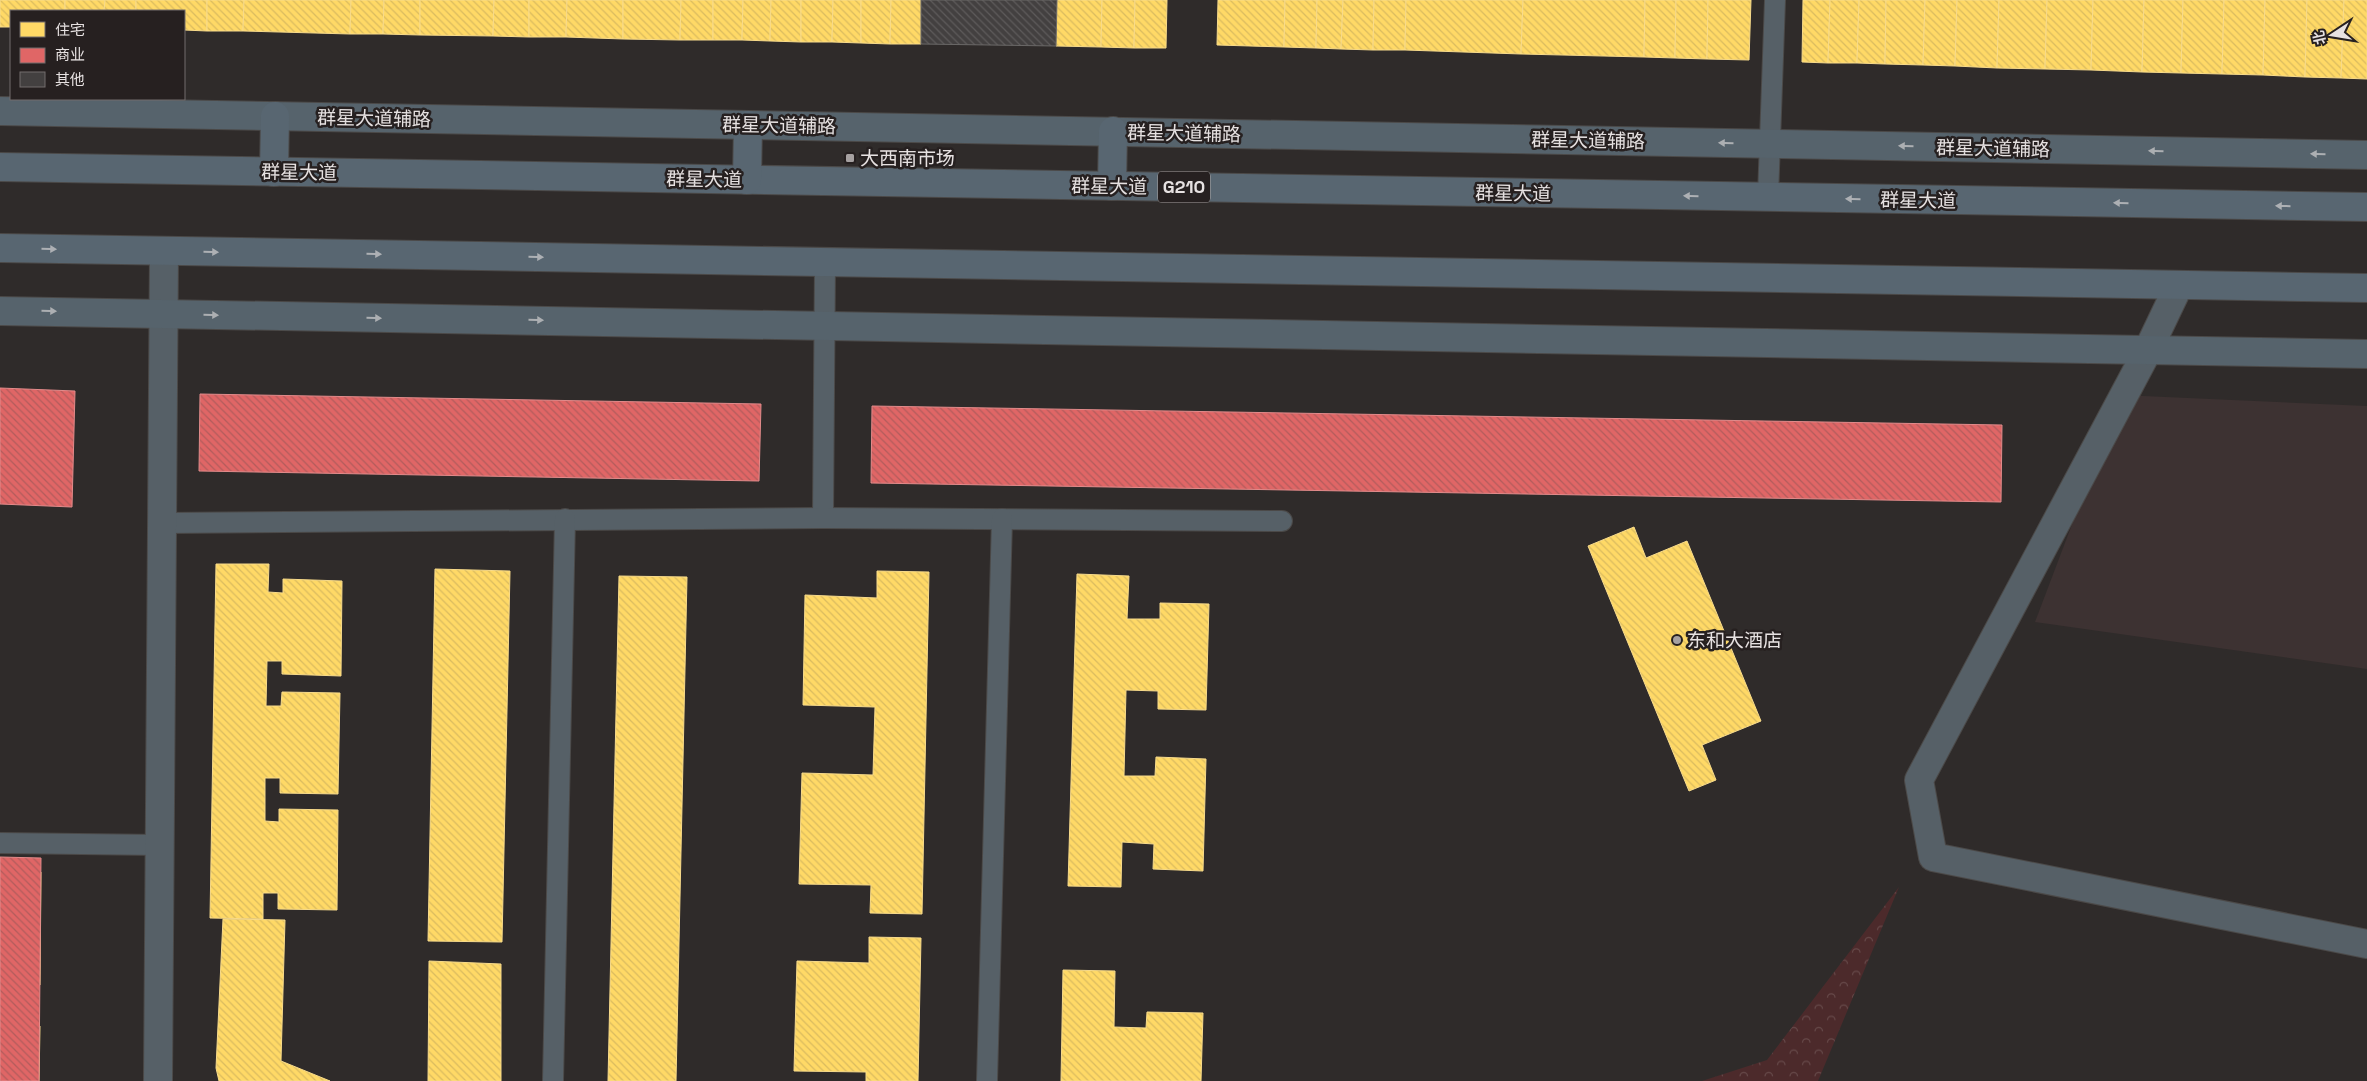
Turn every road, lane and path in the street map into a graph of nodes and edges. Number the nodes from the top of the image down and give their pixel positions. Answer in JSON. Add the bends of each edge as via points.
{"nodes":[{"id":1,"x":1775,"y":0,"type":"edge"},
{"id":2,"x":0,"y":111,"type":"edge"},
{"id":3,"x":275,"y":116,"type":"junction"},
{"id":4,"x":748,"y":125,"type":"junction"},
{"id":5,"x":1113,"y":131,"type":"junction"},
{"id":6,"x":1769,"y":144,"type":"junction"},
{"id":7,"x":2367,"y":155,"type":"edge"},
{"id":8,"x":0,"y":167,"type":"edge"},
{"id":9,"x":274,"y":172,"type":"junction"},
{"id":10,"x":747,"y":180,"type":"junction"},
{"id":11,"x":1112,"y":186,"type":"junction"},
{"id":12,"x":1768,"y":197,"type":"junction"},
{"id":13,"x":2367,"y":208,"type":"edge"},
{"id":14,"x":0,"y":248,"type":"edge"},
{"id":15,"x":164,"y":251,"type":"junction"},
{"id":16,"x":825,"y":262,"type":"junction"},
{"id":17,"x":2179,"y":285,"type":"junction"},
{"id":18,"x":2367,"y":288,"type":"edge"},
{"id":19,"x":0,"y":310,"type":"edge"},
{"id":20,"x":163,"y":314,"type":"junction"},
{"id":21,"x":825,"y":325,"type":"junction"},
{"id":22,"x":2148,"y":350,"type":"junction"},
{"id":23,"x":2367,"y":354,"type":"edge"},
{"id":24,"x":823,"y":518,"type":"junction"},
{"id":25,"x":565,"y":519,"type":"junction"},
{"id":26,"x":1002,"y":519,"type":"junction"},
{"id":27,"x":1282,"y":521,"type":"dead end"},
{"id":28,"x":162,"y":523,"type":"junction"},
{"id":29,"x":0,"y":843,"type":"edge"},
{"id":30,"x":159,"y":845,"type":"junction"},
{"id":31,"x":2367,"y":944,"type":"edge"},
{"id":32,"x":158,"y":1081,"type":"edge"},
{"id":33,"x":553,"y":1081,"type":"edge"},
{"id":34,"x":987,"y":1081,"type":"edge"}],
"edges":[{"from":1,"to":6,"type":"lane"},
{"from":2,"to":3,"type":"street","name":"群星大道辅路"},
{"from":3,"to":4,"type":"street","name":"群星大道辅路"},
{"from":3,"to":9,"type":"highway"},
{"from":4,"to":5,"type":"street","name":"群星大道辅路"},
{"from":4,"to":10,"type":"highway"},
{"from":6,"to":5,"type":"street","name":"群星大道辅路","one_way":true},
{"from":5,"to":11,"type":"highway"},
{"from":7,"to":6,"type":"street","name":"群星大道辅路","one_way":true},
{"from":6,"to":12,"type":"lane"},
{"from":8,"to":9,"type":"highway","name":"群星大道","number":"G210"},
{"from":9,"to":10,"type":"highway","name":"群星大道","number":"G210"},
{"from":10,"to":11,"type":"highway","name":"群星大道","number":"G210"},
{"from":12,"to":11,"type":"highway","name":"群星大道","number":"G210","one_way":true},
{"from":13,"to":12,"type":"highway","name":"群星大道","number":"G210","one_way":true},
{"from":14,"to":15,"type":"highway","one_way":true},
{"from":15,"to":16,"type":"highway","one_way":true},
{"from":15,"to":20,"type":"street"},
{"from":16,"to":17,"type":"highway"},
{"from":16,"to":21,"type":"lane"},
{"from":17,"to":18,"type":"highway"},
{"from":17,"to":22,"type":"street"},
{"from":19,"to":20,"type":"street","one_way":true},
{"from":20,"to":21,"type":"street","one_way":true},
{"from":20,"to":28,"type":"street"},
{"from":21,"to":22,"type":"street"},
{"from":21,"to":24,"type":"lane"},
{"from":22,"to":23,"type":"street"},
{"from":22,"to":31,"type":"street","via":[[1919,780],[1933,857]]},
{"from":24,"to":25,"type":"lane"},
{"from":24,"to":26,"type":"lane"},
{"from":25,"to":28,"type":"lane"},
{"from":25,"to":33,"type":"lane"},
{"from":26,"to":27,"type":"lane"},
{"from":26,"to":34,"type":"lane"},
{"from":28,"to":30,"type":"street"},
{"from":29,"to":30,"type":"lane"},
{"from":30,"to":32,"type":"street"}]}
